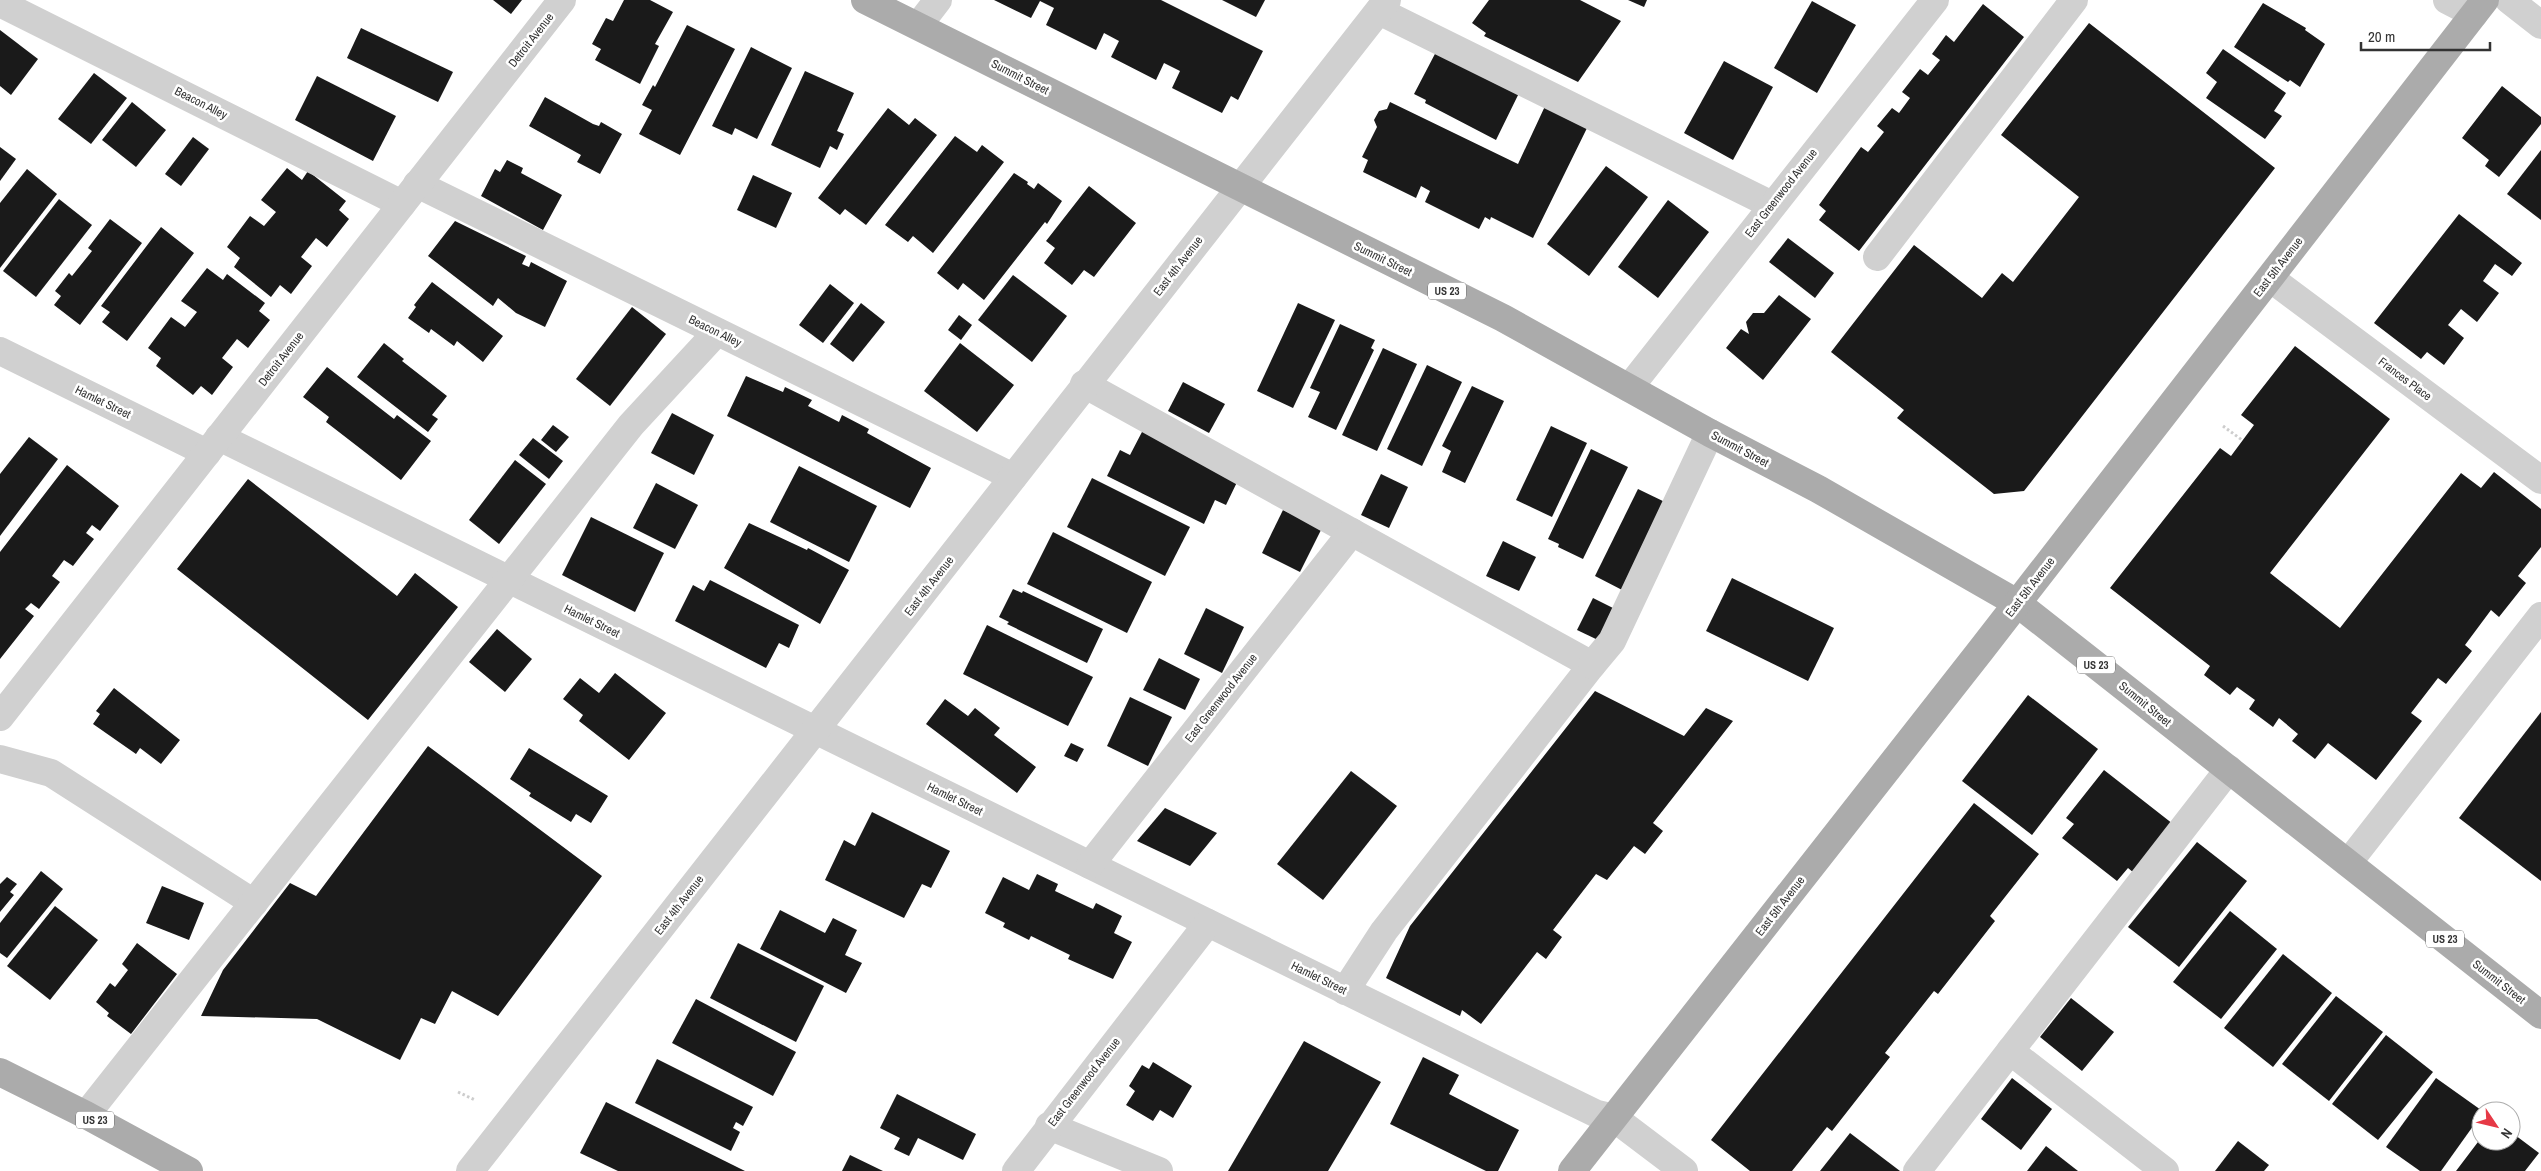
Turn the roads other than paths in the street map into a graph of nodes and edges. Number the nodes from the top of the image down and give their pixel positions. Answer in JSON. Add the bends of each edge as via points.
{"nodes":[{"id":1,"x":562,"y":0,"type":"edge"},
{"id":2,"x":865,"y":0,"type":"edge"},
{"id":3,"x":938,"y":0,"type":"edge"},
{"id":4,"x":1935,"y":0,"type":"edge"},
{"id":5,"x":2074,"y":0,"type":"edge"},
{"id":6,"x":2447,"y":0,"type":"edge"},
{"id":7,"x":2509,"y":0,"type":"edge"},
{"id":8,"x":0,"y":3,"type":"edge"},
{"id":9,"x":1383,"y":5,"type":"edge"},
{"id":10,"x":2479,"y":7,"type":"edge"},
{"id":11,"x":2541,"y":25,"type":"edge"},
{"id":12,"x":918,"y":26,"type":"junction"},
{"id":13,"x":1240,"y":188,"type":"junction"},
{"id":14,"x":409,"y":194,"type":"junction"},
{"id":15,"x":1772,"y":205,"type":"junction"},
{"id":16,"x":1878,"y":257,"type":"dead end"},
{"id":17,"x":2270,"y":278,"type":"junction"},
{"id":18,"x":717,"y":332,"type":"junction"},
{"id":19,"x":0,"y":351,"type":"edge"},
{"id":20,"x":1084,"y":384,"type":"junction"},
{"id":21,"x":1629,"y":388,"type":"junction"},
{"id":22,"x":1710,"y":433,"type":"junction"},
{"id":23,"x":213,"y":445,"type":"junction"},
{"id":24,"x":1013,"y":477,"type":"junction"},
{"id":25,"x":2541,"y":480,"type":"edge"},
{"id":26,"x":1352,"y":532,"type":"junction"},
{"id":27,"x":508,"y":580,"type":"junction"},
{"id":28,"x":2017,"y":603,"type":"junction"},
{"id":29,"x":2541,"y":616,"type":"edge"},
{"id":30,"x":1592,"y":665,"type":"junction"},
{"id":31,"x":0,"y":717,"type":"edge"},
{"id":32,"x":816,"y":731,"type":"junction"},
{"id":33,"x":0,"y":759,"type":"edge"},
{"id":34,"x":2229,"y":769,"type":"junction"},
{"id":35,"x":2348,"y":864,"type":"junction"},
{"id":36,"x":1090,"y":865,"type":"junction"},
{"id":37,"x":254,"y":903,"type":"junction"},
{"id":38,"x":1208,"y":923,"type":"junction"},
{"id":39,"x":1345,"y":990,"type":"junction"},
{"id":40,"x":2541,"y":1015,"type":"edge"},
{"id":41,"x":2010,"y":1051,"type":"junction"},
{"id":42,"x":0,"y":1072,"type":"edge"},
{"id":43,"x":86,"y":1115,"type":"junction"},
{"id":44,"x":1614,"y":1118,"type":"junction"},
{"id":45,"x":1049,"y":1126,"type":"junction"},
{"id":46,"x":189,"y":1171,"type":"edge"},
{"id":47,"x":470,"y":1171,"type":"edge"},
{"id":48,"x":1016,"y":1171,"type":"edge"},
{"id":49,"x":1159,"y":1171,"type":"edge"},
{"id":50,"x":1572,"y":1171,"type":"edge"},
{"id":51,"x":1684,"y":1171,"type":"edge"},
{"id":52,"x":1917,"y":1171,"type":"edge"},
{"id":53,"x":2165,"y":1171,"type":"edge"}],
"edges":[{"from":1,"to":14,"type":"street","name":"Detroit Avenue"},
{"from":2,"to":12,"type":"main road","name":"Summit Street","number":"US 23"},
{"from":3,"to":12,"type":"street"},
{"from":4,"to":15,"type":"street","name":"East Greenwood Avenue"},
{"from":5,"to":16,"type":"street"},
{"from":6,"to":10,"type":"street"},
{"from":7,"to":11,"type":"street"},
{"from":8,"to":14,"type":"street","name":"Beacon Alley"},
{"from":9,"to":13,"type":"street","name":"East 4th Avenue"},
{"from":9,"to":15,"type":"street"},
{"from":10,"to":17,"type":"main road","name":"East 5th Avenue"},
{"from":12,"to":13,"type":"main road","name":"Summit Street","number":"US 23"},
{"from":13,"to":20,"type":"street","name":"East 4th Avenue"},
{"from":13,"to":21,"type":"main road","name":"Summit Street","number":"US 23","via":[[1502,318]]},
{"from":14,"to":18,"type":"street","name":"Beacon Alley"},
{"from":14,"to":23,"type":"street","name":"Detroit Avenue"},
{"from":15,"to":21,"type":"street","name":"East Greenwood Avenue"},
{"from":17,"to":25,"type":"street","name":"Frances Place"},
{"from":17,"to":28,"type":"main road","name":"East 5th Avenue"},
{"from":18,"to":24,"type":"street","name":"Beacon Alley"},
{"from":18,"to":27,"type":"street","via":[[631,425]]},
{"from":19,"to":23,"type":"street","name":"Hamlet Street"},
{"from":20,"to":24,"type":"street","name":"East 4th Avenue"},
{"from":20,"to":26,"type":"street"},
{"from":21,"to":22,"type":"main road","name":"Summit Street","number":"US 23"},
{"from":22,"to":28,"type":"main road","name":"Summit Street","number":"US 23","via":[[1818,489]]},
{"from":22,"to":30,"type":"street","via":[[1612,641]]},
{"from":23,"to":27,"type":"street","name":"Hamlet Street"},
{"from":23,"to":31,"type":"street","name":"Detroit Avenue"},
{"from":24,"to":32,"type":"street","name":"East 4th Avenue"},
{"from":26,"to":30,"type":"street"},
{"from":26,"to":36,"type":"street","name":"East Greenwood Avenue"},
{"from":27,"to":32,"type":"street","name":"Hamlet Street"},
{"from":27,"to":37,"type":"street"},
{"from":28,"to":34,"type":"main road","name":"Summit Street","number":"US 23"},
{"from":28,"to":44,"type":"main road","name":"East 5th Avenue"},
{"from":29,"to":35,"type":"street"},
{"from":30,"to":39,"type":"street","via":[[1384,932]]},
{"from":32,"to":36,"type":"street","name":"Hamlet Street"},
{"from":32,"to":47,"type":"street","name":"East 4th Avenue"},
{"from":33,"to":37,"type":"street","via":[[51,773]]},
{"from":34,"to":35,"type":"main road","name":"Summit Street","number":"US 23"},
{"from":34,"to":41,"type":"street"},
{"from":35,"to":40,"type":"main road","name":"Summit Street","number":"US 23"},
{"from":36,"to":38,"type":"street","name":"Hamlet Street"},
{"from":37,"to":43,"type":"street"},
{"from":38,"to":39,"type":"street","name":"Hamlet Street"},
{"from":38,"to":45,"type":"street","name":"East Greenwood Avenue"},
{"from":39,"to":44,"type":"street","name":"Hamlet Street","via":[[1598,1114]]},
{"from":41,"to":52,"type":"street"},
{"from":41,"to":53,"type":"street"},
{"from":42,"to":43,"type":"main road","number":"US 23"},
{"from":43,"to":46,"type":"main road","number":"US 23"},
{"from":44,"to":50,"type":"main road","name":"East 5th Avenue"},
{"from":44,"to":51,"type":"street","name":"Hamlet Street"},
{"from":45,"to":48,"type":"street","name":"East Greenwood Avenue"},
{"from":45,"to":49,"type":"street"}]}
